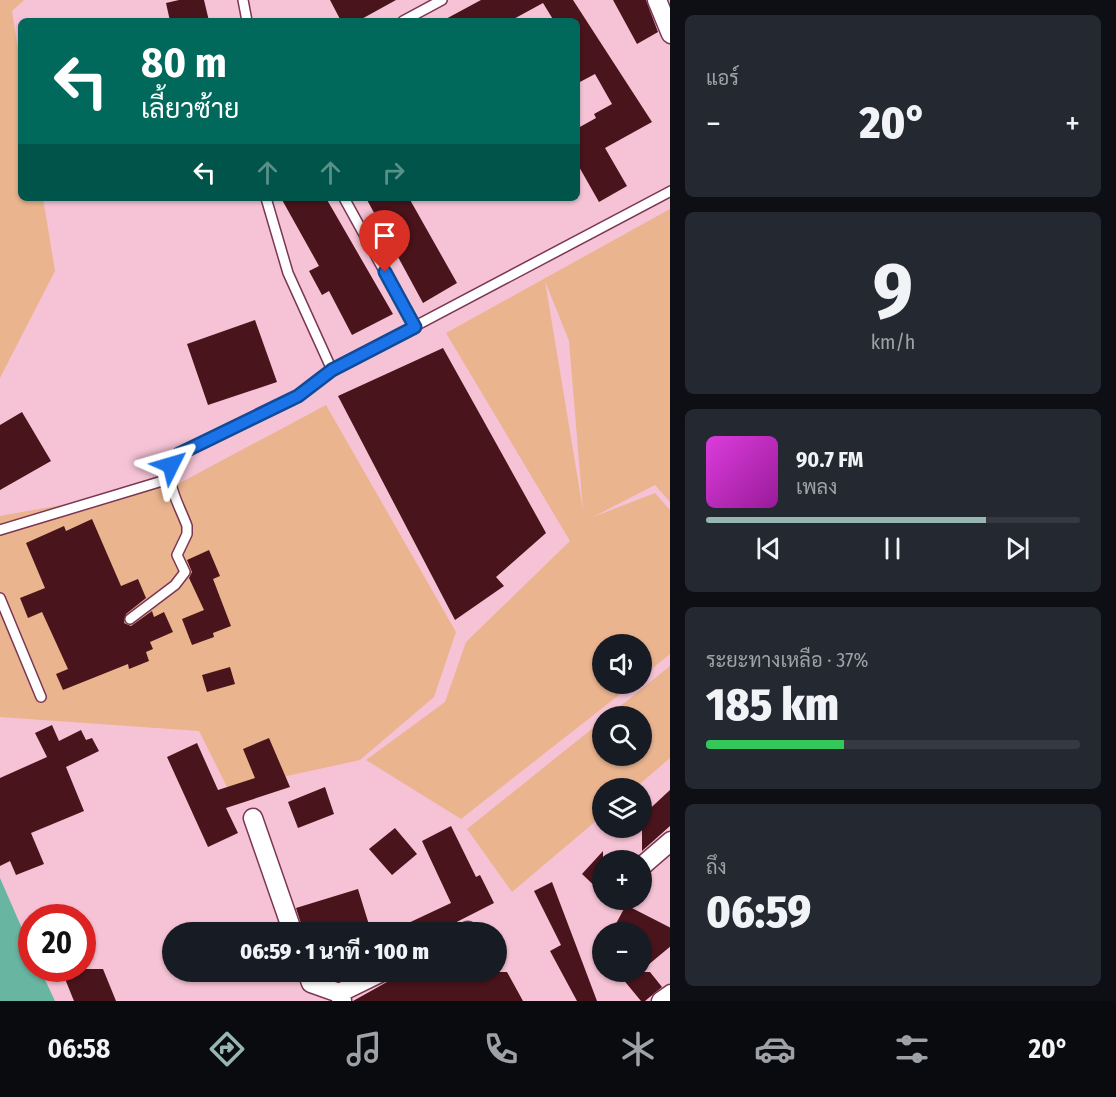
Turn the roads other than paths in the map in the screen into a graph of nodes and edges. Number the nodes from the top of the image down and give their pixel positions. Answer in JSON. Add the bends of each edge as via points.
{"nodes":[{"id":1,"x":243,"y":0,"type":"edge"},
{"id":2,"x":442,"y":0,"type":"edge"},
{"id":3,"x":657,"y":0,"type":"edge"},
{"id":4,"x":246,"y":18,"type":"edge"},
{"id":5,"x":409,"y":18,"type":"edge"},
{"id":6,"x":670,"y":34,"type":"edge"},
{"id":7,"x":670,"y":191,"type":"edge"},
{"id":8,"x":267,"y":201,"type":"edge"},
{"id":9,"x":346,"y":201,"type":"edge"},
{"id":10,"x":415,"y":327,"type":"junction"},
{"id":11,"x":332,"y":370,"type":"junction"},
{"id":12,"x":169,"y":479,"type":"junction"},
{"id":13,"x":0,"y":530,"type":"edge"},
{"id":14,"x":0,"y":598,"type":"edge"},
{"id":15,"x":130,"y":619,"type":"dead end"},
{"id":16,"x":41,"y":697,"type":"dead end"},
{"id":17,"x":253,"y":818,"type":"dead end"},
{"id":18,"x":670,"y":841,"type":"edge"},
{"id":19,"x":652,"y":857,"type":"edge"},
{"id":20,"x":289,"y":922,"type":"edge"},
{"id":21,"x":311,"y":982,"type":"edge"},
{"id":22,"x":365,"y":982,"type":"edge"},
{"id":23,"x":670,"y":994,"type":"edge"},
{"id":24,"x":340,"y":997,"type":"edge"},
{"id":25,"x":661,"y":1001,"type":"edge"}],
"edges":[{"from":1,"to":4,"type":"lane"},
{"from":2,"to":5,"type":"lane"},
{"from":3,"to":6,"type":"street"},
{"from":7,"to":10,"type":"lane"},
{"from":8,"to":11,"type":"lane","via":[[288,273]]},
{"from":9,"to":10,"type":"lane"},
{"from":10,"to":11,"type":"lane"},
{"from":11,"to":12,"type":"lane","via":[[298,396],[179,454],[171,465]]},
{"from":12,"to":13,"type":"lane"},
{"from":12,"to":15,"type":"lane","via":[[187,526],[177,555],[185,572],[176,585]]},
{"from":14,"to":16,"type":"lane"},
{"from":17,"to":20,"type":"street"},
{"from":18,"to":19,"type":"street"},
{"from":21,"to":24,"type":"street"},
{"from":22,"to":24,"type":"street"},
{"from":23,"to":25,"type":"street"}]}
